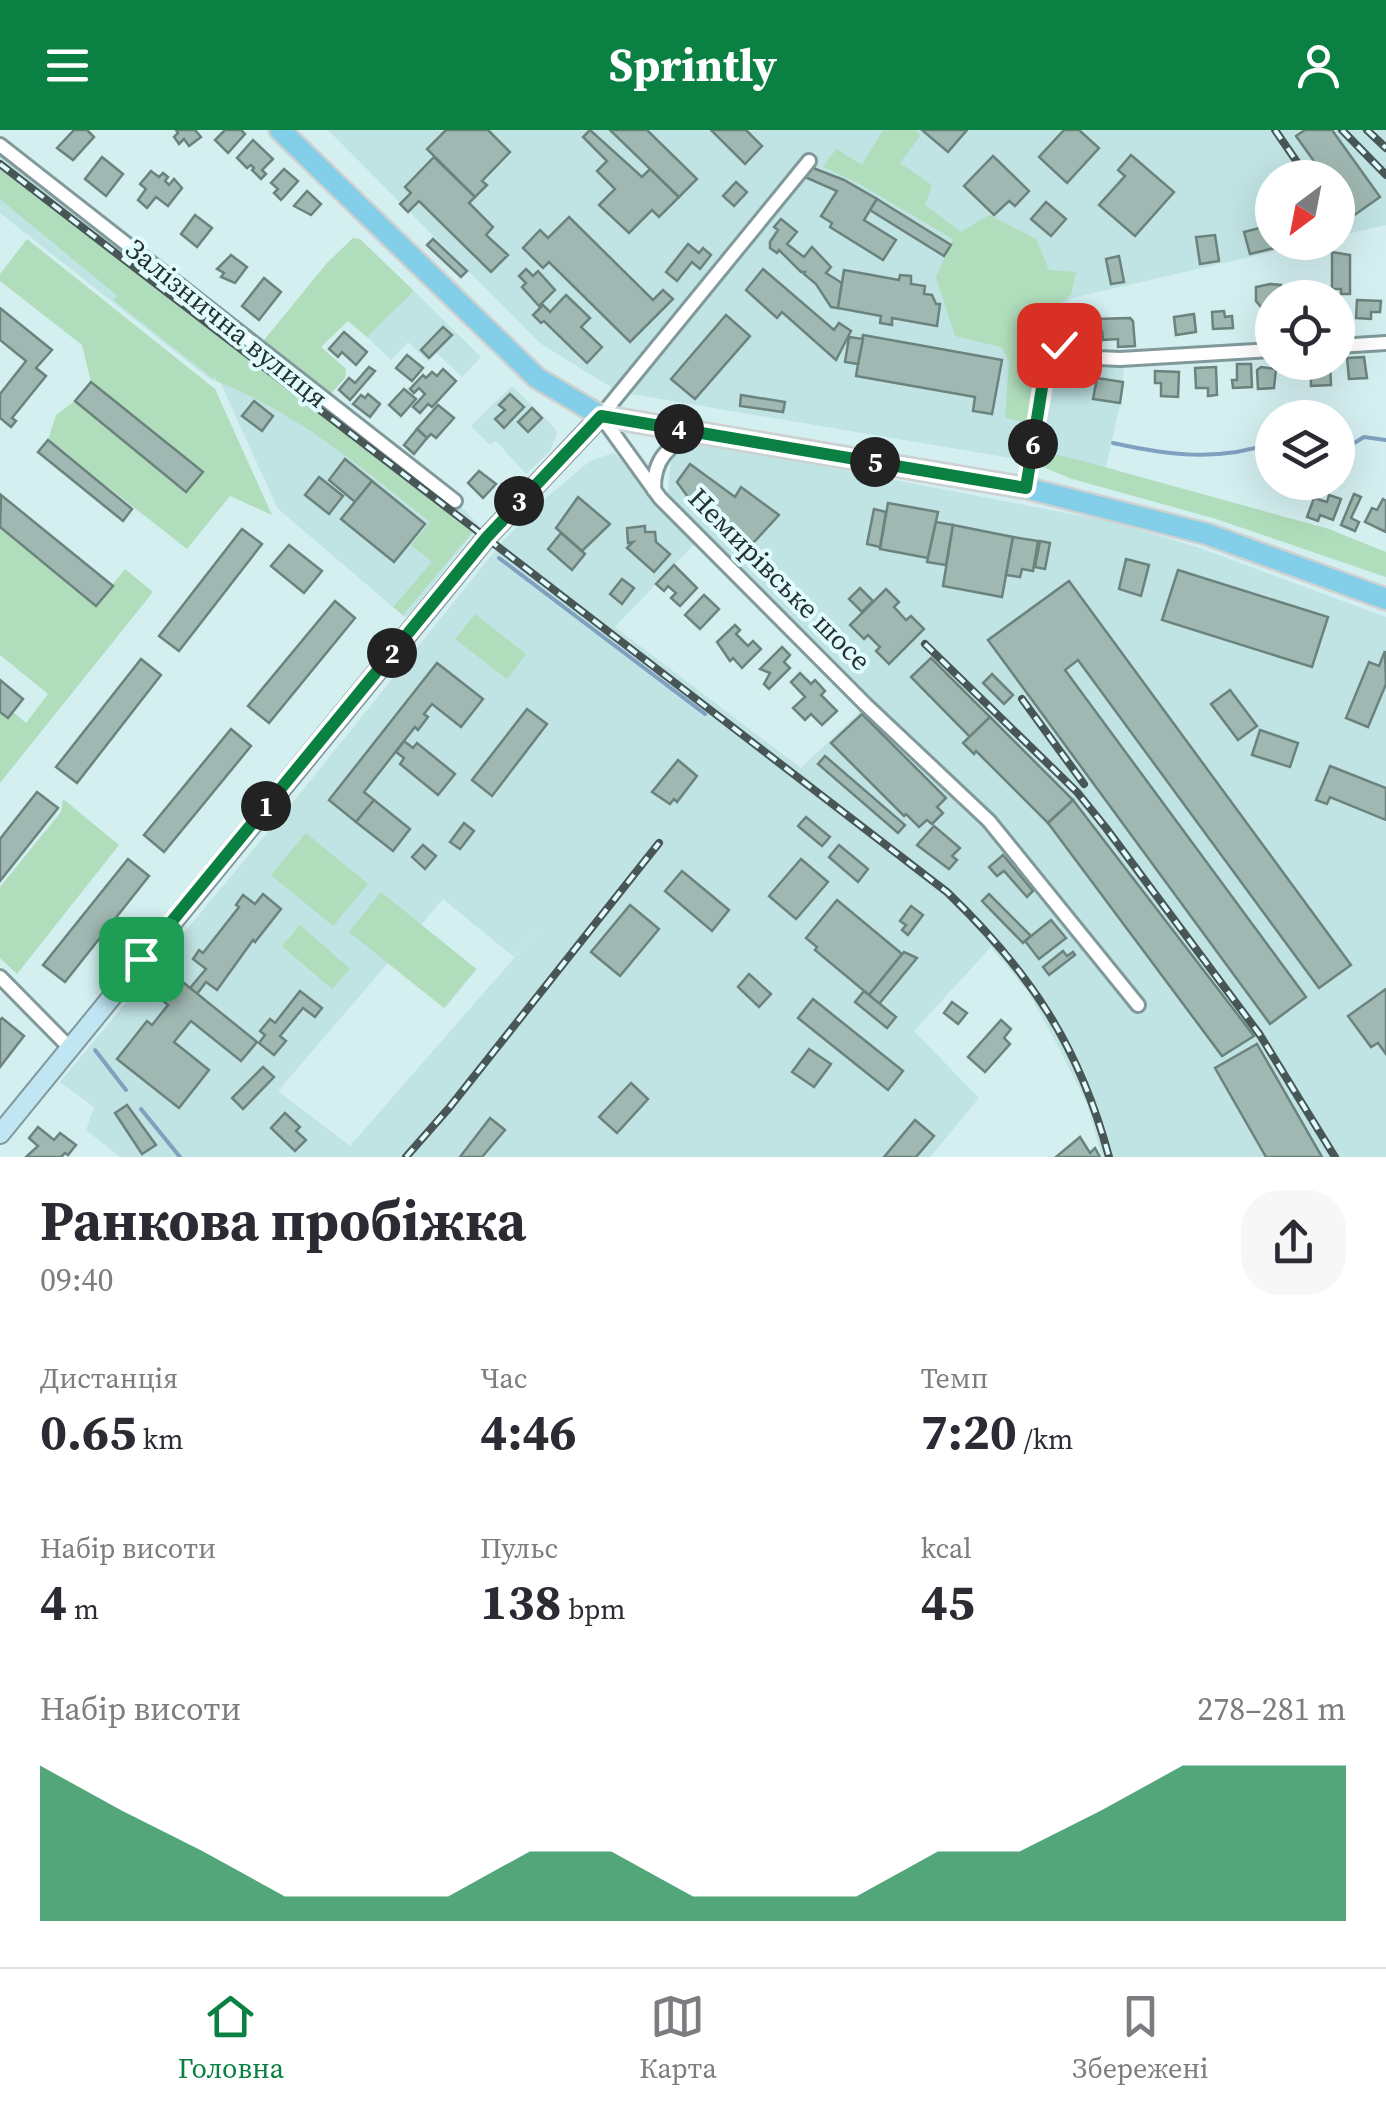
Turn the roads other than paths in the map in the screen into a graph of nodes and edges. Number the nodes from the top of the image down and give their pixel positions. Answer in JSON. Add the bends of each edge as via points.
{"nodes":[{"id":1,"x":280,"y":130,"type":"edge"},
{"id":2,"x":0,"y":144,"type":"edge"},
{"id":3,"x":809,"y":161,"type":"dead end"},
{"id":4,"x":1386,"y":344,"type":"edge"},
{"id":5,"x":1355,"y":345,"type":"edge"},
{"id":6,"x":1255,"y":351,"type":"edge"},
{"id":7,"x":601,"y":416,"type":"junction"},
{"id":8,"x":696,"y":432,"type":"junction"},
{"id":9,"x":1026,"y":488,"type":"junction"},
{"id":10,"x":654,"y":490,"type":"junction"},
{"id":11,"x":456,"y":501,"type":"dead end"},
{"id":12,"x":1386,"y":599,"type":"edge"},
{"id":13,"x":0,"y":978,"type":"edge"},
{"id":14,"x":1138,"y":1004,"type":"dead end"},
{"id":15,"x":69,"y":1047,"type":"junction"},
{"id":16,"x":0,"y":1134,"type":"edge"}],
"edges":[{"from":1,"to":7,"type":"main road","name":"Немирівське шосе","via":[[538,378]]},
{"from":2,"to":11,"type":"street","name":"Залізнична вулиця"},
{"from":3,"to":7,"type":"street"},
{"from":4,"to":5,"type":"street"},
{"from":6,"to":9,"type":"street","via":[[1120,359],[1059,345],[1048,350]]},
{"from":7,"to":8,"type":"main road"},
{"from":7,"to":10,"type":"street","name":"Немирівське шосе"},
{"from":7,"to":15,"type":"main road","via":[[487,537]]},
{"from":8,"to":9,"type":"main road"},
{"from":8,"to":10,"type":"street","via":[[663,454]]},
{"from":9,"to":12,"type":"main road","via":[[1207,534]]},
{"from":10,"to":14,"type":"street","name":"Немирівське шосе","via":[[989,821]]},
{"from":13,"to":15,"type":"street"},
{"from":15,"to":16,"type":"main road"}]}
